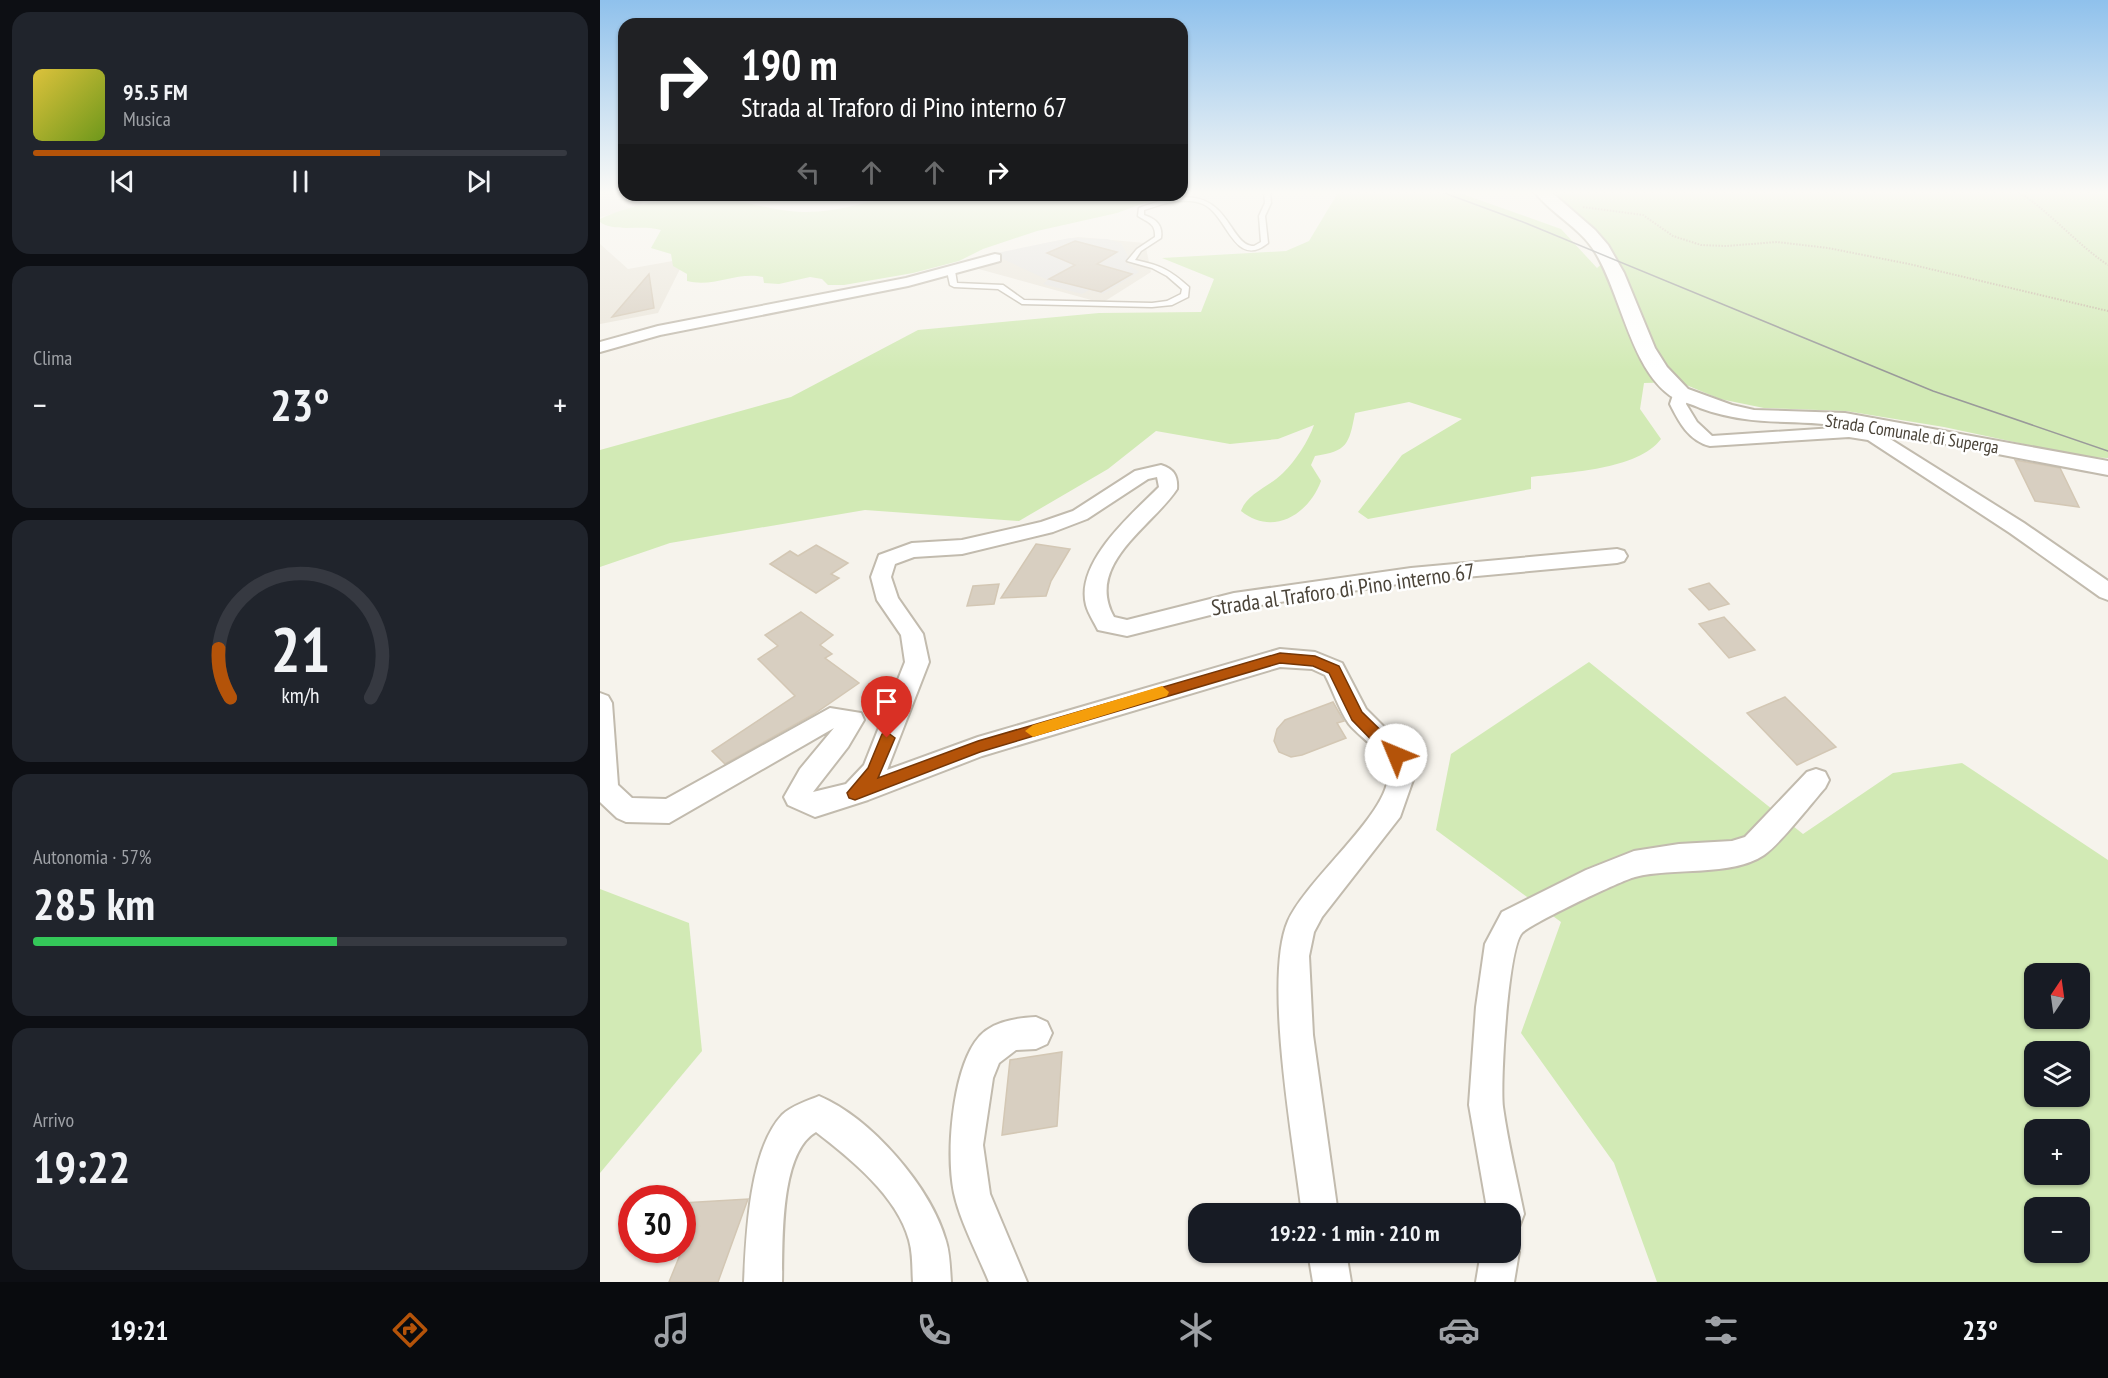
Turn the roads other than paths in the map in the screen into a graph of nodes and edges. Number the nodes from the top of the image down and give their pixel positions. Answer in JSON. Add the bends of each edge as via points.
{"nodes":[{"id":1,"x":1138,"y":251,"type":"edge"},
{"id":2,"x":1603,"y":251,"type":"edge"},
{"id":3,"x":994,"y":258,"type":"dead end"},
{"id":4,"x":951,"y":271,"type":"junction"},
{"id":5,"x":600,"y":347,"type":"edge"},
{"id":6,"x":1681,"y":393,"type":"junction"},
{"id":7,"x":2108,"y":468,"type":"edge"},
{"id":8,"x":1617,"y":556,"type":"dead end"},
{"id":9,"x":2108,"y":592,"type":"edge"},
{"id":10,"x":600,"y":704,"type":"edge"},
{"id":11,"x":1815,"y":780,"type":"dead end"},
{"id":12,"x":855,"y":793,"type":"junction"},
{"id":13,"x":1036,"y":1033,"type":"dead end"},
{"id":14,"x":1319,"y":1203,"type":"edge"},
{"id":15,"x":1504,"y":1203,"type":"edge"},
{"id":16,"x":1329,"y":1263,"type":"edge"},
{"id":17,"x":1498,"y":1263,"type":"edge"},
{"id":18,"x":763,"y":1282,"type":"edge"},
{"id":19,"x":932,"y":1282,"type":"edge"},
{"id":20,"x":1008,"y":1282,"type":"edge"},
{"id":21,"x":1332,"y":1282,"type":"edge"},
{"id":22,"x":1495,"y":1282,"type":"edge"}],
"edges":[{"from":1,"to":4,"type":"lane","via":[[1131,261],[1170,274],[1186,289],[1185,296],[1170,303],[1129,306],[1022,302],[1000,287],[954,285]]},
{"from":2,"to":6,"type":"street","name":"Strada Comunale di Superga","via":[[1646,348],[1659,371]]},
{"from":3,"to":4,"type":"street"},
{"from":4,"to":5,"type":"street","via":[[840,297],[658,331]]},
{"from":6,"to":7,"type":"street","name":"Strada Comunale di Superga","via":[[1754,416],[1845,420]]},
{"from":6,"to":9,"type":"street","via":[[1678,404],[1685,417],[1702,438],[1710,441],[1849,432],[1873,436]]},
{"from":8,"to":12,"type":"street","name":"Strada al Traforo di Pino interno 67","via":[[1411,575],[1293,592],[1234,601],[1126,628],[1106,624],[1096,603],[1100,573],[1121,538],[1168,489],[1169,478],[1161,471],[1142,475],[1080,515],[1046,527],[962,546],[912,550],[886,560],[881,577],[888,600],[912,634],[918,662],[874,771]]},
{"from":10,"to":12,"type":"street","via":[[605,790],[626,810],[669,811],[830,718],[852,720],[844,736],[803,782],[797,797],[815,805]]},
{"from":11,"to":15,"type":"street","via":[[1754,846],[1732,854],[1679,856],[1634,864],[1512,922],[1500,944],[1486,1105]]},
{"from":12,"to":14,"type":"street","via":[[978,747],[1280,658],[1315,661],[1334,669],[1357,716],[1396,755],[1401,777],[1391,809],[1300,928],[1294,956],[1297,1035]]},
{"from":13,"to":20,"type":"street","via":[[1011,1034],[987,1052],[976,1078],[966,1145],[972,1194]]},
{"from":16,"to":21,"type":"street"},
{"from":17,"to":22,"type":"street"},
{"from":18,"to":19,"type":"street","via":[[764,1227],[780,1154],[793,1128],[819,1113],[850,1136],[903,1188],[928,1240]]}]}
